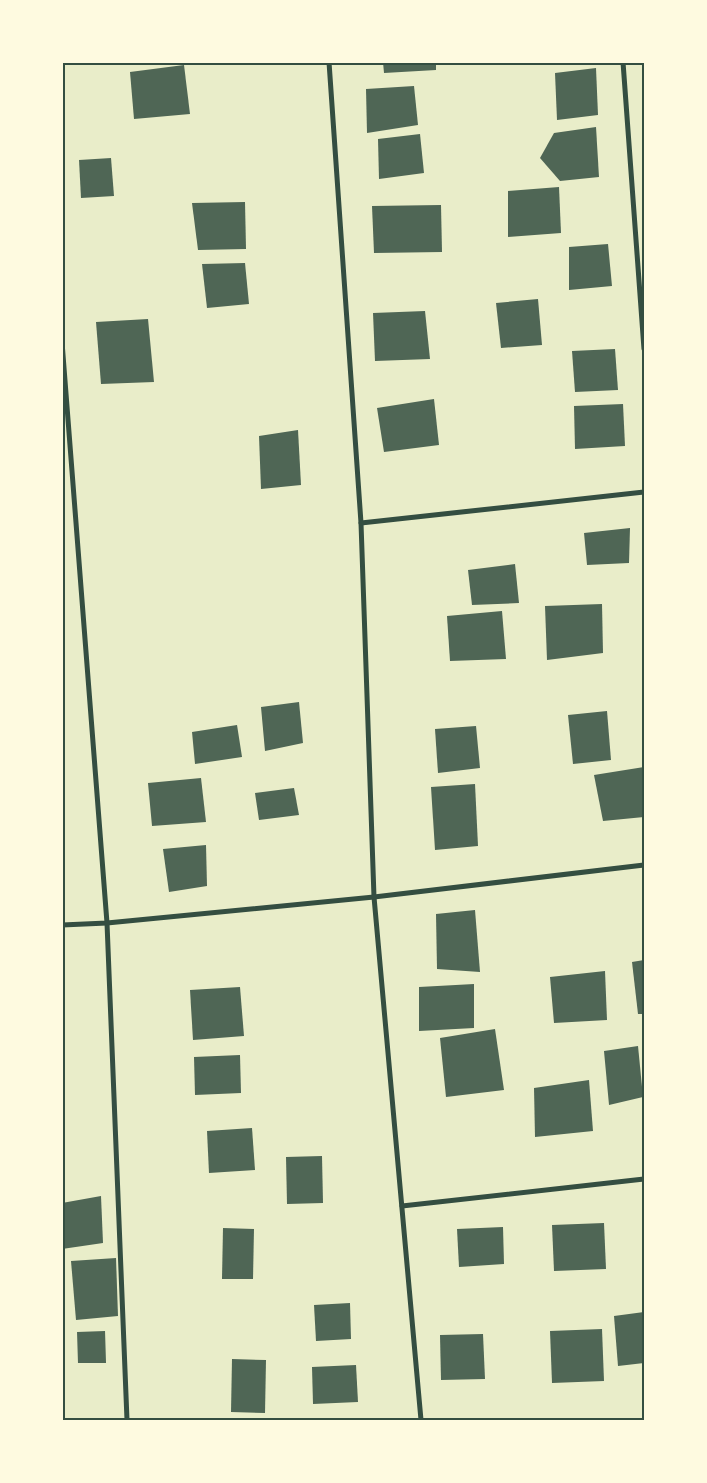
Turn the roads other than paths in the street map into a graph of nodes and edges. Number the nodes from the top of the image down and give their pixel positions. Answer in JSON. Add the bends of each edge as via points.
{"nodes":[{"id":1,"x":328,"y":62,"type":"edge"},
{"id":2,"x":622,"y":62,"type":"edge"},
{"id":3,"x":62,"y":342,"type":"edge"},
{"id":4,"x":644,"y":349,"type":"edge"},
{"id":5,"x":644,"y":492,"type":"edge"},
{"id":6,"x":361,"y":523,"type":"junction"},
{"id":7,"x":644,"y":865,"type":"edge"},
{"id":8,"x":374,"y":897,"type":"junction"},
{"id":9,"x":107,"y":923,"type":"junction"},
{"id":10,"x":62,"y":925,"type":"edge"},
{"id":11,"x":644,"y":1179,"type":"edge"},
{"id":12,"x":402,"y":1206,"type":"junction"},
{"id":13,"x":127,"y":1420,"type":"edge"},
{"id":14,"x":421,"y":1420,"type":"edge"}],
"edges":[{"from":1,"to":6,"type":"street"},
{"from":2,"to":4,"type":"street"},
{"from":3,"to":9,"type":"street"},
{"from":5,"to":6,"type":"street"},
{"from":6,"to":8,"type":"street"},
{"from":7,"to":8,"type":"street"},
{"from":8,"to":9,"type":"street"},
{"from":8,"to":12,"type":"street"},
{"from":9,"to":10,"type":"street"},
{"from":9,"to":13,"type":"street"},
{"from":11,"to":12,"type":"street"},
{"from":12,"to":14,"type":"street"}]}
